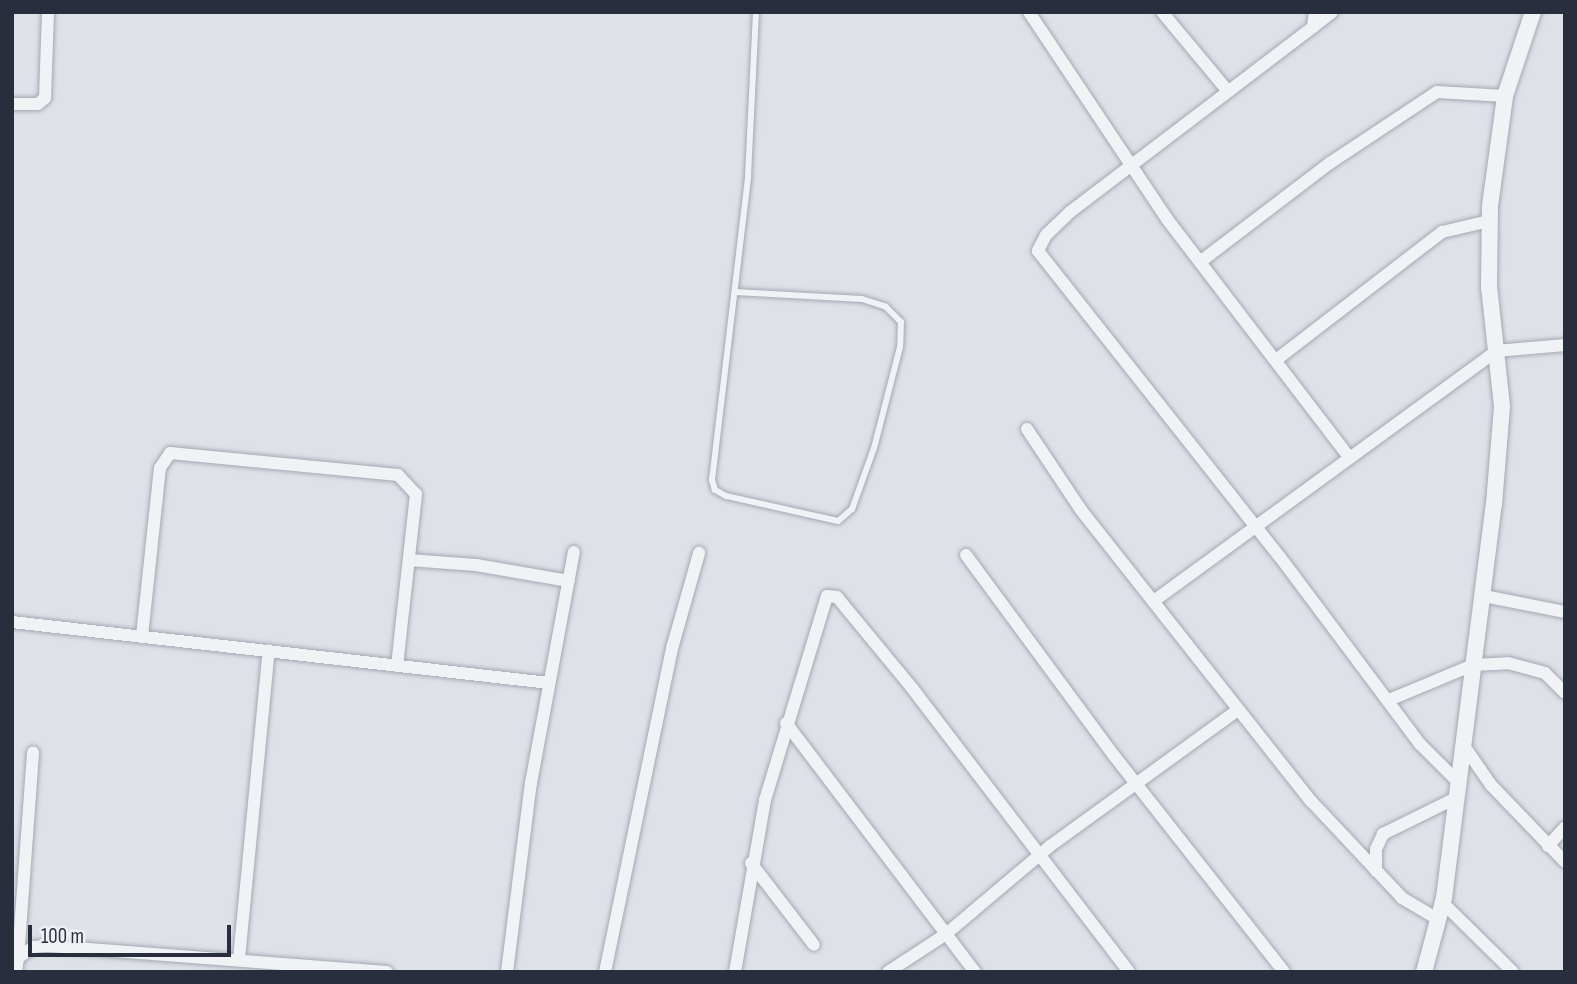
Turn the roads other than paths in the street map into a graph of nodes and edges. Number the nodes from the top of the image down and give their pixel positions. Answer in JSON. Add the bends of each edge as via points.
{"nodes":[{"id":1,"x":48,"y":12,"type":"edge"},
{"id":2,"x":756,"y":12,"type":"edge"},
{"id":3,"x":1029,"y":12,"type":"edge"},
{"id":4,"x":1162,"y":12,"type":"edge"},
{"id":5,"x":1315,"y":12,"type":"edge"},
{"id":6,"x":1332,"y":12,"type":"edge"},
{"id":7,"x":1533,"y":12,"type":"edge"},
{"id":8,"x":1313,"y":27,"type":"junction"},
{"id":9,"x":1227,"y":90,"type":"junction"},
{"id":10,"x":1505,"y":96,"type":"junction"},
{"id":11,"x":12,"y":104,"type":"edge"},
{"id":12,"x":1134,"y":164,"type":"junction"},
{"id":13,"x":1489,"y":221,"type":"junction"},
{"id":14,"x":1200,"y":262,"type":"junction"},
{"id":15,"x":735,"y":292,"type":"junction"},
{"id":16,"x":1565,"y":345,"type":"edge"},
{"id":17,"x":1496,"y":351,"type":"junction"},
{"id":18,"x":1276,"y":360,"type":"junction"},
{"id":19,"x":1027,"y":429,"type":"dead end"},
{"id":20,"x":1349,"y":457,"type":"junction"},
{"id":21,"x":1256,"y":527,"type":"junction"},
{"id":22,"x":574,"y":552,"type":"dead end"},
{"id":23,"x":699,"y":553,"type":"dead end"},
{"id":24,"x":966,"y":555,"type":"dead end"},
{"id":25,"x":409,"y":560,"type":"junction"},
{"id":26,"x":569,"y":581,"type":"junction"},
{"id":27,"x":1484,"y":596,"type":"junction"},
{"id":28,"x":1155,"y":600,"type":"junction"},
{"id":29,"x":1565,"y":612,"type":"edge"},
{"id":30,"x":12,"y":622,"type":"edge"},
{"id":31,"x":142,"y":636,"type":"junction"},
{"id":32,"x":268,"y":650,"type":"junction"},
{"id":33,"x":1473,"y":665,"type":"junction"},
{"id":34,"x":397,"y":666,"type":"junction"},
{"id":35,"x":550,"y":683,"type":"junction"},
{"id":36,"x":1565,"y":693,"type":"edge"},
{"id":37,"x":1389,"y":700,"type":"junction"},
{"id":38,"x":1238,"y":710,"type":"junction"},
{"id":39,"x":786,"y":723,"type":"junction"},
{"id":40,"x":1462,"y":743,"type":"junction"},
{"id":41,"x":33,"y":753,"type":"dead end"},
{"id":42,"x":1457,"y":781,"type":"junction"},
{"id":43,"x":1137,"y":783,"type":"junction"},
{"id":44,"x":1454,"y":799,"type":"junction"},
{"id":45,"x":1565,"y":827,"type":"edge"},
{"id":46,"x":1548,"y":846,"type":"junction"},
{"id":47,"x":1040,"y":855,"type":"junction"},
{"id":48,"x":1565,"y":862,"type":"edge"},
{"id":49,"x":751,"y":863,"type":"junction"},
{"id":50,"x":1376,"y":871,"type":"junction"},
{"id":51,"x":1443,"y":903,"type":"junction"},
{"id":52,"x":1439,"y":920,"type":"junction"},
{"id":53,"x":946,"y":934,"type":"junction"},
{"id":54,"x":814,"y":945,"type":"dead end"},
{"id":55,"x":18,"y":958,"type":"junction"},
{"id":56,"x":239,"y":959,"type":"junction"},
{"id":57,"x":16,"y":972,"type":"edge"},
{"id":58,"x":387,"y":972,"type":"edge"},
{"id":59,"x":507,"y":972,"type":"edge"},
{"id":60,"x":605,"y":972,"type":"edge"},
{"id":61,"x":735,"y":972,"type":"edge"},
{"id":62,"x":888,"y":972,"type":"edge"},
{"id":63,"x":975,"y":972,"type":"edge"},
{"id":64,"x":1129,"y":972,"type":"edge"},
{"id":65,"x":1284,"y":972,"type":"edge"},
{"id":66,"x":1424,"y":972,"type":"edge"},
{"id":67,"x":1513,"y":972,"type":"edge"}],
"edges":[{"from":1,"to":11,"type":"street","via":[[45,98],[38,104]]},
{"from":2,"to":15,"type":"lane","via":[[748,176]]},
{"from":3,"to":12,"type":"street"},
{"from":4,"to":9,"type":"street"},
{"from":5,"to":8,"type":"street"},
{"from":6,"to":8,"type":"street"},
{"from":7,"to":10,"type":"street"},
{"from":8,"to":9,"type":"street"},
{"from":9,"to":12,"type":"street"},
{"from":10,"to":13,"type":"street"},
{"from":10,"to":14,"type":"street","via":[[1437,92],[1340,156]]},
{"from":12,"to":14,"type":"street"},
{"from":12,"to":21,"type":"street","via":[[1052,228],[1038,251]]},
{"from":13,"to":17,"type":"street"},
{"from":13,"to":18,"type":"street","via":[[1442,232]]},
{"from":14,"to":18,"type":"street"},
{"from":15,"to":15,"type":"lane","via":[[715,490],[758,506],[838,521],[852,509],[874,448],[900,347],[901,322],[886,307],[862,299]]},
{"from":16,"to":17,"type":"street"},
{"from":17,"to":20,"type":"street"},
{"from":17,"to":27,"type":"street","via":[[1502,406]]},
{"from":18,"to":20,"type":"street"},
{"from":19,"to":28,"type":"street","via":[[1081,510]]},
{"from":20,"to":21,"type":"street"},
{"from":21,"to":28,"type":"street"},
{"from":21,"to":37,"type":"street"},
{"from":22,"to":26,"type":"street"},
{"from":23,"to":60,"type":"street","via":[[673,645]]},
{"from":24,"to":43,"type":"street"},
{"from":25,"to":26,"type":"street","via":[[476,565]]},
{"from":25,"to":31,"type":"street","via":[[416,494],[398,475],[170,453],[160,468]]},
{"from":25,"to":34,"type":"street"},
{"from":26,"to":35,"type":"street"},
{"from":27,"to":29,"type":"street"},
{"from":27,"to":33,"type":"street"},
{"from":28,"to":38,"type":"street"},
{"from":30,"to":31,"type":"street"},
{"from":31,"to":32,"type":"street"},
{"from":32,"to":34,"type":"street"},
{"from":32,"to":56,"type":"street"},
{"from":33,"to":36,"type":"street","via":[[1527,665],[1545,673]]},
{"from":33,"to":37,"type":"street"},
{"from":33,"to":40,"type":"street"},
{"from":34,"to":35,"type":"street"},
{"from":35,"to":59,"type":"street"},
{"from":37,"to":42,"type":"street","via":[[1420,744]]},
{"from":38,"to":43,"type":"street"},
{"from":38,"to":50,"type":"street","via":[[1312,802]]},
{"from":39,"to":47,"type":"street","via":[[821,605],[827,596],[837,597]]},
{"from":39,"to":49,"type":"street"},
{"from":39,"to":53,"type":"street"},
{"from":40,"to":42,"type":"street"},
{"from":40,"to":46,"type":"street","via":[[1491,785]]},
{"from":41,"to":55,"type":"street"},
{"from":42,"to":44,"type":"street"},
{"from":43,"to":47,"type":"street"},
{"from":43,"to":65,"type":"street"},
{"from":44,"to":50,"type":"street","via":[[1384,834],[1376,849]]},
{"from":44,"to":51,"type":"street"},
{"from":45,"to":46,"type":"street"},
{"from":46,"to":48,"type":"street"},
{"from":47,"to":53,"type":"street"},
{"from":47,"to":64,"type":"street"},
{"from":49,"to":54,"type":"street"},
{"from":49,"to":61,"type":"street"},
{"from":50,"to":52,"type":"street","via":[[1415,909]]},
{"from":51,"to":52,"type":"street"},
{"from":51,"to":67,"type":"street"},
{"from":52,"to":66,"type":"street"},
{"from":53,"to":62,"type":"street"},
{"from":53,"to":63,"type":"street"},
{"from":55,"to":56,"type":"street","via":[[33,947],[49,946]]},
{"from":55,"to":57,"type":"street"},
{"from":56,"to":58,"type":"street"}]}
